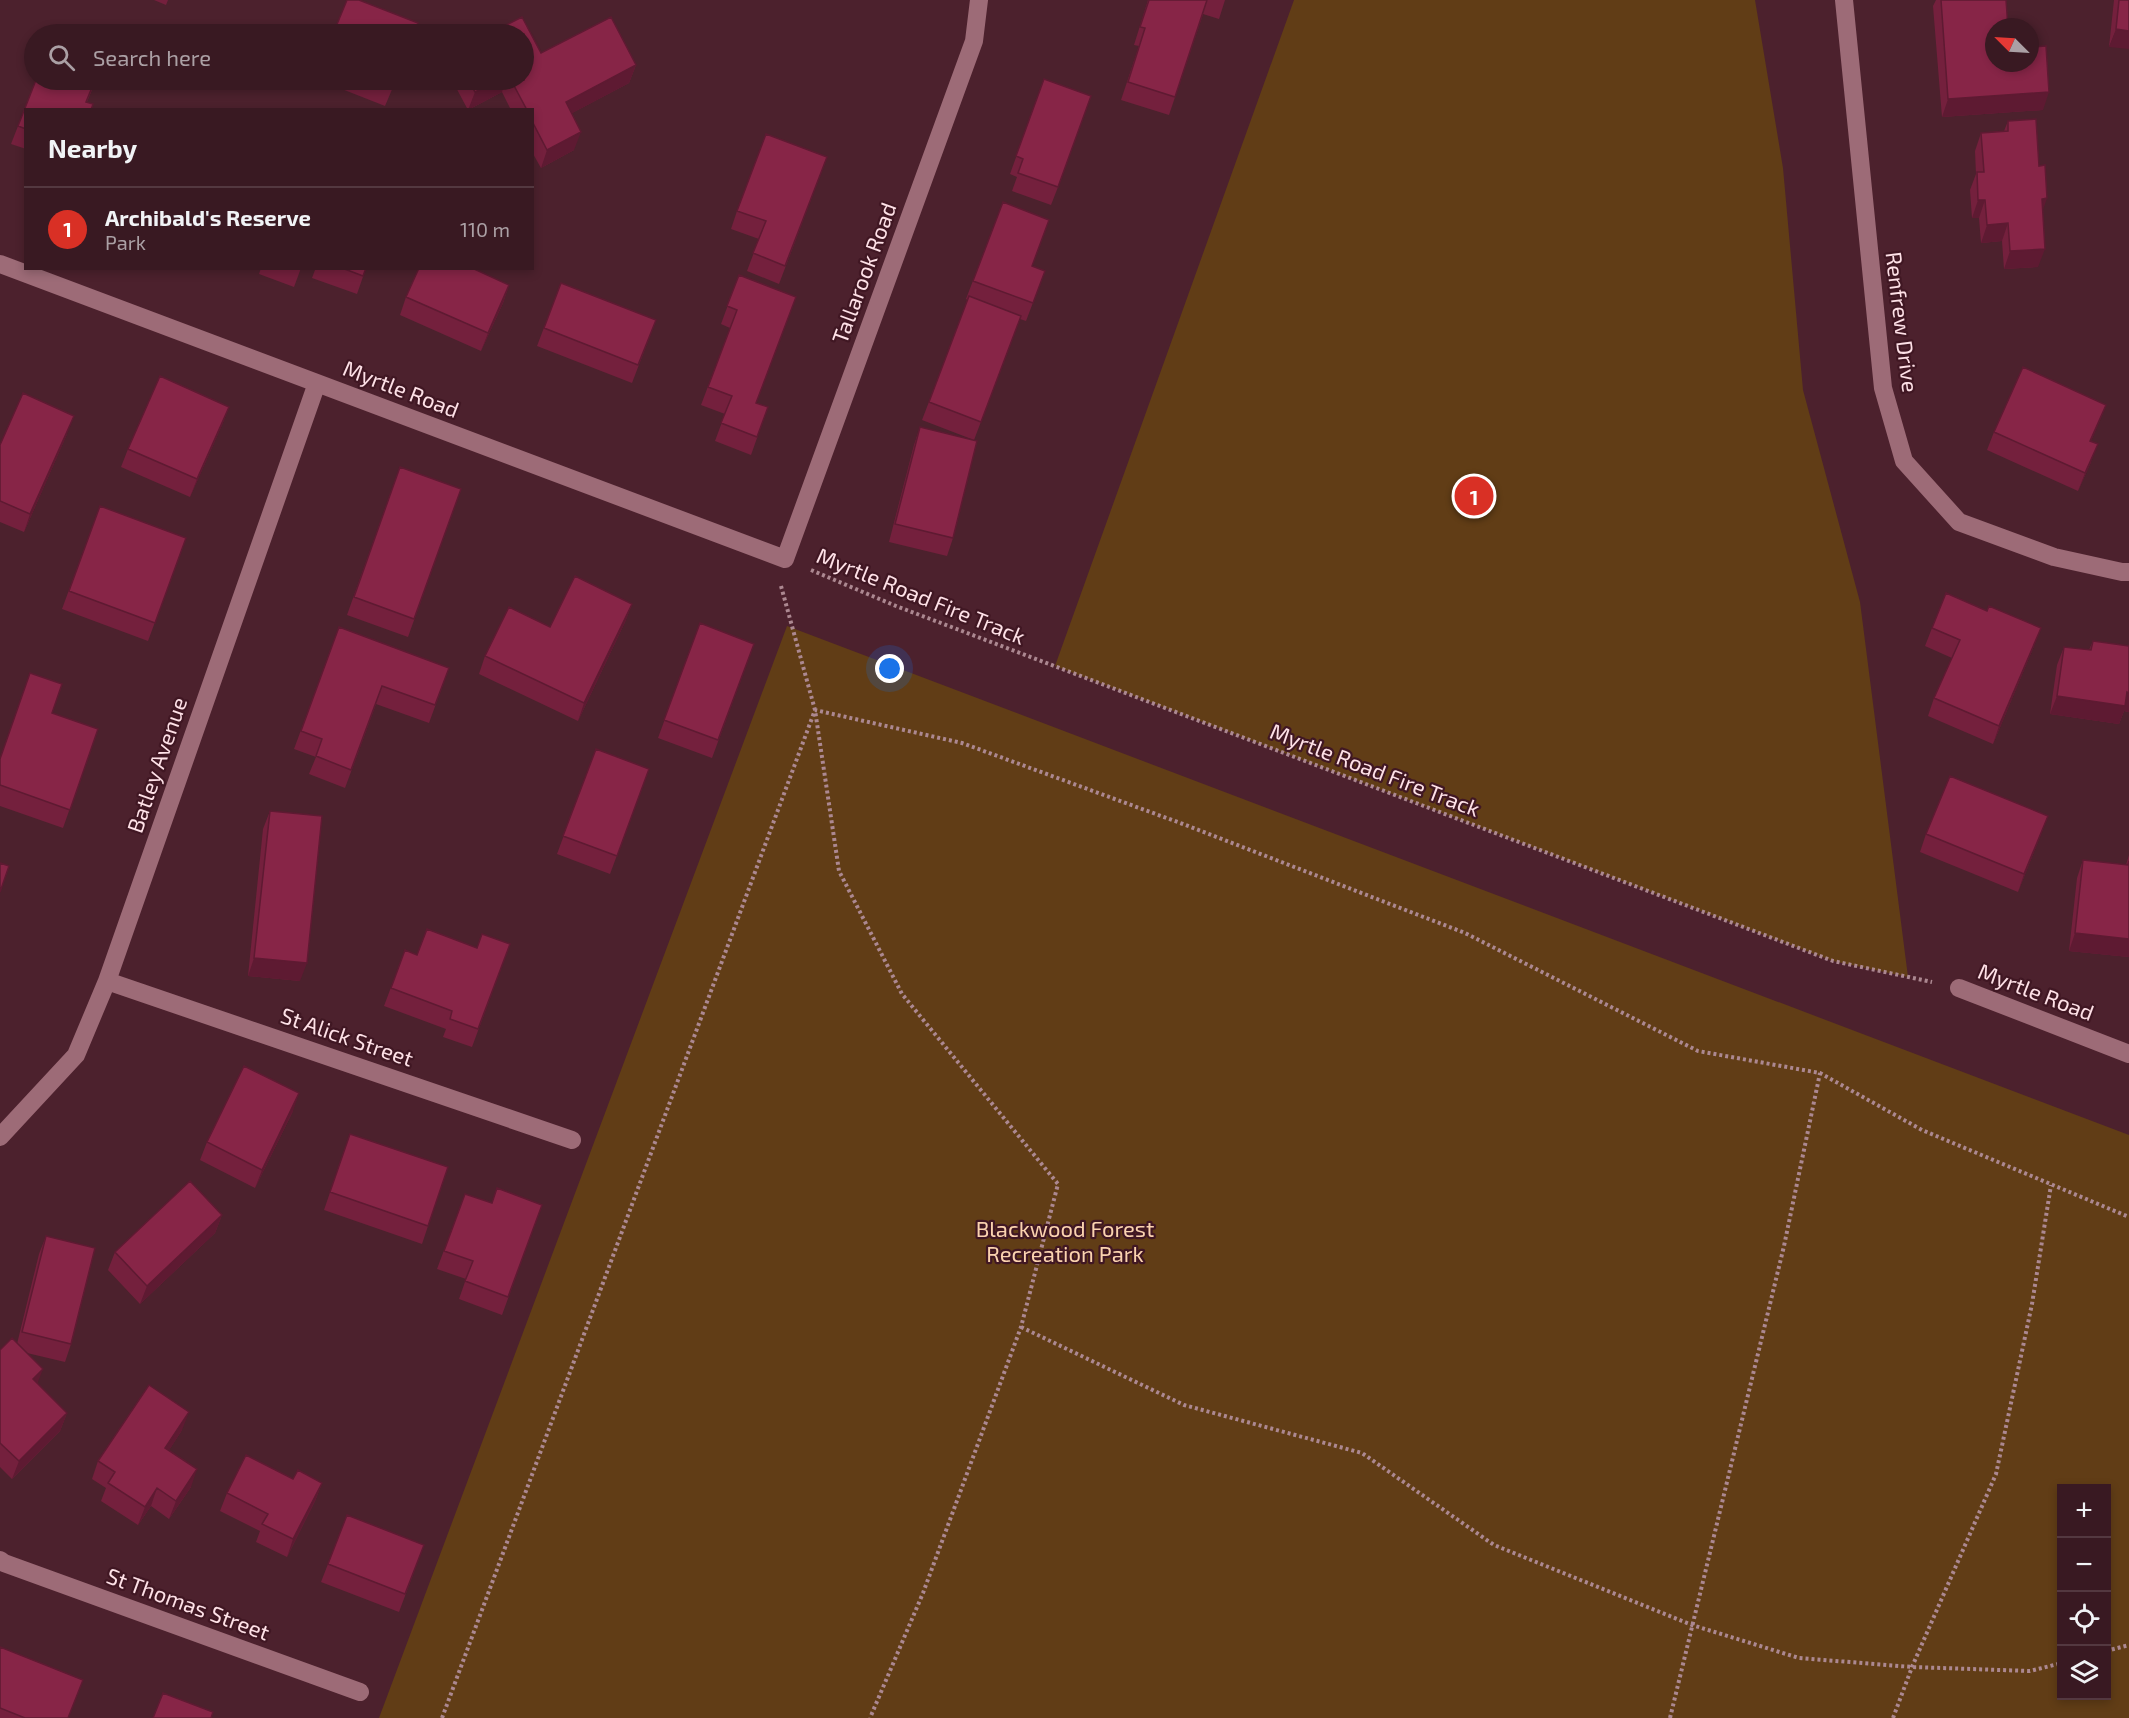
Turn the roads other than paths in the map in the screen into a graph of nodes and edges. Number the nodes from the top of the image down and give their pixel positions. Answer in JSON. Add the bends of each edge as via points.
{"nodes":[{"id":1,"x":979,"y":0,"type":"edge"},
{"id":2,"x":1844,"y":0,"type":"edge"},
{"id":3,"x":0,"y":264,"type":"edge"},
{"id":4,"x":317,"y":383,"type":"junction"},
{"id":5,"x":785,"y":559,"type":"joint"},
{"id":6,"x":2129,"y":572,"type":"edge"},
{"id":7,"x":107,"y":981,"type":"junction"},
{"id":8,"x":1959,"y":988,"type":"road end"},
{"id":9,"x":2129,"y":1054,"type":"edge"},
{"id":10,"x":0,"y":1137,"type":"edge"},
{"id":11,"x":572,"y":1140,"type":"dead end"},
{"id":12,"x":0,"y":1560,"type":"edge"},
{"id":13,"x":360,"y":1692,"type":"dead end"}],
"edges":[{"from":1,"to":5,"type":"street","name":"Tallarook Road","via":[[974,41]]},
{"from":2,"to":6,"type":"street","name":"Renfrew Drive","via":[[1883,388],[1904,460],[1959,522],[2054,557]]},
{"from":3,"to":4,"type":"street","name":"Myrtle Road"},
{"from":4,"to":5,"type":"street","name":"Myrtle Road"},
{"from":4,"to":7,"type":"street","name":"Batley Avenue"},
{"from":7,"to":10,"type":"street","name":"Batley Avenue","via":[[76,1055]]},
{"from":7,"to":11,"type":"street","name":"St Alick Street"},
{"from":8,"to":9,"type":"street","name":"Myrtle Road"},
{"from":12,"to":13,"type":"street","name":"St Thomas Street"}]}
